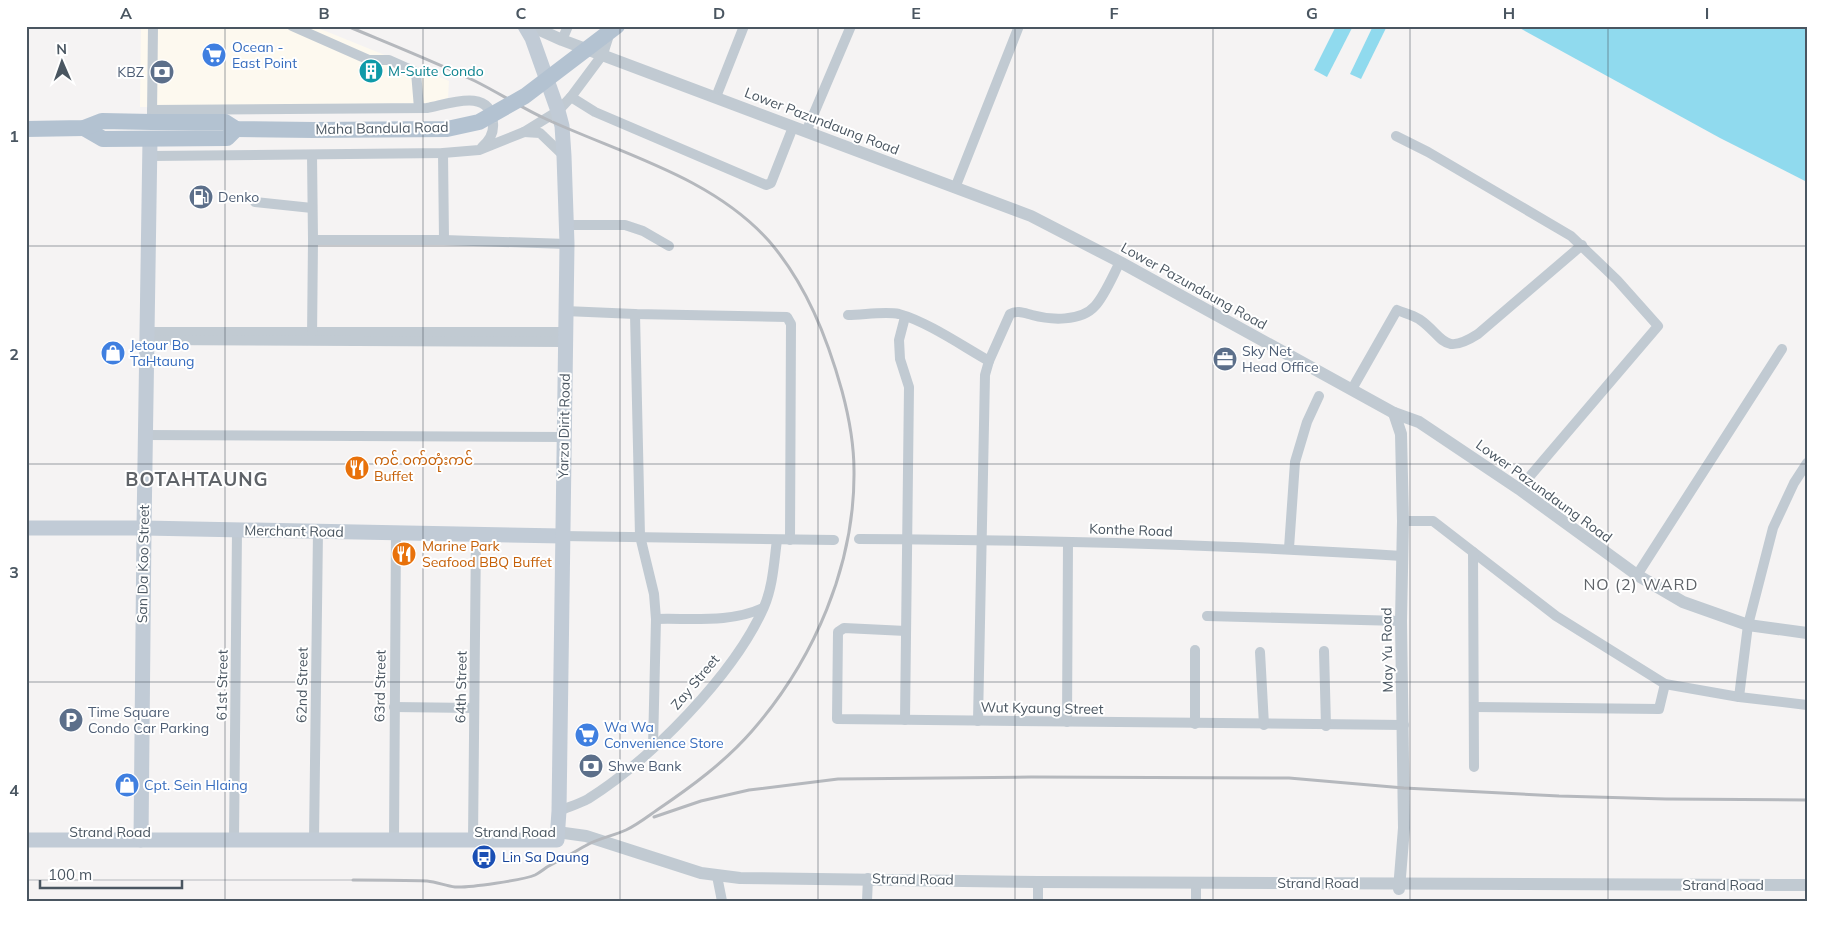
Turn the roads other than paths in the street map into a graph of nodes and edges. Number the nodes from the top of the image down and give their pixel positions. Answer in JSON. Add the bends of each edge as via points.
{"nodes":[{"id":1,"x":153,"y":26,"type":"edge"},
{"id":2,"x":292,"y":26,"type":"edge"},
{"id":3,"x":525,"y":26,"type":"edge"},
{"id":4,"x":531,"y":26,"type":"edge"},
{"id":5,"x":568,"y":26,"type":"edge"},
{"id":6,"x":612,"y":26,"type":"edge"},
{"id":7,"x":617,"y":26,"type":"edge"},
{"id":8,"x":744,"y":26,"type":"edge"},
{"id":9,"x":851,"y":26,"type":"edge"},
{"id":10,"x":1019,"y":26,"type":"edge"},
{"id":11,"x":562,"y":40,"type":"junction"},
{"id":12,"x":603,"y":54,"type":"junction"},
{"id":13,"x":571,"y":97,"type":"junction"},
{"id":14,"x":716,"y":97,"type":"junction"},
{"id":15,"x":419,"y":108,"type":"junction"},
{"id":16,"x":558,"y":111,"type":"junction"},
{"id":17,"x":152,"y":116,"type":"junction"},
{"id":18,"x":792,"y":127,"type":"junction"},
{"id":19,"x":26,"y":128,"type":"edge"},
{"id":20,"x":84,"y":128,"type":"junction"},
{"id":21,"x":236,"y":129,"type":"junction"},
{"id":22,"x":524,"y":132,"type":"junction"},
{"id":23,"x":806,"y":132,"type":"junction"},
{"id":24,"x":1396,"y":136,"type":"dead end"},
{"id":25,"x":150,"y":139,"type":"junction"},
{"id":26,"x":479,"y":150,"type":"junction"},
{"id":27,"x":443,"y":154,"type":"junction"},
{"id":28,"x":312,"y":155,"type":"junction"},
{"id":29,"x":150,"y":156,"type":"junction"},
{"id":30,"x":564,"y":156,"type":"junction"},
{"id":31,"x":955,"y":188,"type":"junction"},
{"id":32,"x":255,"y":202,"type":"dead end"},
{"id":33,"x":312,"y":208,"type":"junction"},
{"id":34,"x":566,"y":225,"type":"junction"},
{"id":35,"x":313,"y":240,"type":"junction"},
{"id":36,"x":444,"y":240,"type":"junction"},
{"id":37,"x":567,"y":244,"type":"junction"},
{"id":38,"x":1582,"y":245,"type":"junction"},
{"id":39,"x":669,"y":246,"type":"dead end"},
{"id":40,"x":1120,"y":262,"type":"junction"},
{"id":41,"x":565,"y":311,"type":"junction"},
{"id":42,"x":635,"y":314,"type":"junction"},
{"id":43,"x":848,"y":315,"type":"dead end"},
{"id":44,"x":905,"y":316,"type":"junction"},
{"id":45,"x":147,"y":336,"type":"junction"},
{"id":46,"x":312,"y":337,"type":"junction"},
{"id":47,"x":565,"y":337,"type":"junction"},
{"id":48,"x":1782,"y":349,"type":"dead end"},
{"id":49,"x":989,"y":361,"type":"junction"},
{"id":50,"x":1352,"y":389,"type":"junction"},
{"id":51,"x":1319,"y":396,"type":"dead end"},
{"id":52,"x":1394,"y":413,"type":"junction"},
{"id":53,"x":145,"y":435,"type":"junction"},
{"id":54,"x":564,"y":437,"type":"junction"},
{"id":55,"x":1807,"y":463,"type":"edge"},
{"id":56,"x":1519,"y":489,"type":"junction"},
{"id":57,"x":1403,"y":521,"type":"junction"},
{"id":58,"x":26,"y":528,"type":"edge"},
{"id":59,"x":144,"y":528,"type":"junction"},
{"id":60,"x":237,"y":530,"type":"junction"},
{"id":61,"x":318,"y":531,"type":"junction"},
{"id":62,"x":396,"y":533,"type":"junction"},
{"id":63,"x":476,"y":534,"type":"junction"},
{"id":64,"x":562,"y":536,"type":"junction"},
{"id":65,"x":640,"y":536,"type":"junction"},
{"id":66,"x":859,"y":539,"type":"dead end"},
{"id":67,"x":907,"y":539,"type":"junction"},
{"id":68,"x":777,"y":540,"type":"junction"},
{"id":69,"x":790,"y":540,"type":"junction"},
{"id":70,"x":834,"y":540,"type":"dead end"},
{"id":71,"x":982,"y":540,"type":"junction"},
{"id":72,"x":1068,"y":542,"type":"junction"},
{"id":73,"x":1289,"y":548,"type":"junction"},
{"id":74,"x":1473,"y":552,"type":"junction"},
{"id":75,"x":1402,"y":556,"type":"junction"},
{"id":76,"x":1637,"y":576,"type":"junction"},
{"id":77,"x":763,"y":608,"type":"junction"},
{"id":78,"x":1207,"y":616,"type":"dead end"},
{"id":79,"x":656,"y":619,"type":"junction"},
{"id":80,"x":1401,"y":621,"type":"junction"},
{"id":81,"x":1748,"y":625,"type":"junction"},
{"id":82,"x":906,"y":631,"type":"junction"},
{"id":83,"x":1807,"y":633,"type":"edge"},
{"id":84,"x":1195,"y":650,"type":"dead end"},
{"id":85,"x":1324,"y":651,"type":"dead end"},
{"id":86,"x":1260,"y":652,"type":"dead end"},
{"id":87,"x":1665,"y":684,"type":"junction"},
{"id":88,"x":1739,"y":697,"type":"junction"},
{"id":89,"x":1807,"y":705,"type":"edge"},
{"id":90,"x":394,"y":707,"type":"junction"},
{"id":91,"x":474,"y":708,"type":"junction"},
{"id":92,"x":1474,"y":708,"type":"junction"},
{"id":93,"x":905,"y":720,"type":"junction"},
{"id":94,"x":978,"y":721,"type":"junction"},
{"id":95,"x":1067,"y":722,"type":"junction"},
{"id":96,"x":1195,"y":724,"type":"junction"},
{"id":97,"x":1264,"y":725,"type":"junction"},
{"id":98,"x":1404,"y":725,"type":"junction"},
{"id":99,"x":1326,"y":726,"type":"junction"},
{"id":100,"x":653,"y":747,"type":"junction"},
{"id":101,"x":1474,"y":767,"type":"dead end"},
{"id":102,"x":559,"y":810,"type":"junction"},
{"id":103,"x":26,"y":832,"type":"edge"},
{"id":104,"x":141,"y":836,"type":"junction"},
{"id":105,"x":234,"y":836,"type":"junction"},
{"id":106,"x":314,"y":836,"type":"junction"},
{"id":107,"x":394,"y":836,"type":"junction"},
{"id":108,"x":473,"y":836,"type":"junction"},
{"id":109,"x":557,"y":836,"type":"junction"},
{"id":110,"x":26,"y":840,"type":"edge"},
{"id":111,"x":717,"y":879,"type":"junction"},
{"id":112,"x":868,"y":880,"type":"junction"},
{"id":113,"x":1038,"y":883,"type":"junction"},
{"id":114,"x":1399,"y":886,"type":"junction"},
{"id":115,"x":1807,"y":886,"type":"edge"},
{"id":116,"x":1196,"y":887,"type":"junction"},
{"id":117,"x":1807,"y":890,"type":"edge"},
{"id":118,"x":722,"y":901,"type":"edge"},
{"id":119,"x":867,"y":901,"type":"edge"},
{"id":120,"x":1038,"y":901,"type":"edge"},
{"id":121,"x":1196,"y":901,"type":"edge"}],
"edges":[{"from":1,"to":17,"type":"street"},
{"from":2,"to":15,"type":"street","via":[[369,60],[389,60],[416,72]]},
{"from":3,"to":16,"type":"main road","name":"Yarza Dirit Road"},
{"from":4,"to":11,"type":"street","name":"Lower Pazundaung Road"},
{"from":5,"to":11,"type":"street"},
{"from":6,"to":12,"type":"street"},
{"from":7,"to":21,"type":"main road","name":"Maha Bandula Road","bridge":true,"via":[[525,96],[479,122],[447,129]]},
{"from":8,"to":14,"type":"street"},
{"from":9,"to":23,"type":"street"},
{"from":10,"to":31,"type":"street"},
{"from":11,"to":12,"type":"street","name":"Lower Pazundaung Road"},
{"from":12,"to":13,"type":"street"},
{"from":12,"to":14,"type":"street","name":"Lower Pazundaung Road"},
{"from":13,"to":16,"type":"street"},
{"from":13,"to":18,"type":"street","via":[[595,112],[766,185],[770,183]]},
{"from":14,"to":18,"type":"street","name":"Lower Pazundaung Road"},
{"from":15,"to":17,"type":"street"},
{"from":15,"to":26,"type":"street","via":[[465,99],[479,101],[488,109],[494,124],[492,134]]},
{"from":16,"to":22,"type":"street"},
{"from":16,"to":30,"type":"main road","name":"Yarza Dirit Road"},
{"from":17,"to":20,"type":"main road","name":"Maha Bandula Road","via":[[102,122]]},
{"from":17,"to":21,"type":"main road","name":"Maha Bandula Road","via":[[225,122]]},
{"from":18,"to":23,"type":"street","name":"Lower Pazundaung Road"},
{"from":19,"to":20,"type":"main road","name":"Maha Bandula Road"},
{"from":20,"to":25,"type":"main road","name":"Maha Bandula Road","via":[[103,139]]},
{"from":21,"to":25,"type":"main road","name":"Maha Bandula Road","via":[[227,138]]},
{"from":22,"to":26,"type":"street"},
{"from":22,"to":30,"type":"street","via":[[540,133]]},
{"from":23,"to":31,"type":"street","name":"Lower Pazundaung Road"},
{"from":24,"to":38,"type":"street","via":[[1542,218]]},
{"from":25,"to":29,"type":"main road","name":"San Da Koo Street"},
{"from":26,"to":27,"type":"street"},
{"from":27,"to":28,"type":"street"},
{"from":27,"to":36,"type":"street"},
{"from":28,"to":29,"type":"street"},
{"from":28,"to":33,"type":"street"},
{"from":29,"to":45,"type":"main road","name":"San Da Koo Street"},
{"from":30,"to":34,"type":"main road","name":"Yarza Dirit Road"},
{"from":31,"to":40,"type":"street","name":"Lower Pazundaung Road","via":[[1031,216]]},
{"from":32,"to":33,"type":"street"},
{"from":33,"to":35,"type":"street"},
{"from":34,"to":37,"type":"main road","name":"Yarza Dirit Road"},
{"from":34,"to":39,"type":"street","via":[[625,224]]},
{"from":35,"to":36,"type":"street"},
{"from":35,"to":46,"type":"street"},
{"from":36,"to":37,"type":"street"},
{"from":37,"to":41,"type":"main road","name":"Yarza Dirit Road"},
{"from":38,"to":50,"type":"street","via":[[1465,343],[1453,345],[1438,338],[1419,320],[1397,310]]},
{"from":38,"to":56,"type":"street","via":[[1658,326]]},
{"from":40,"to":49,"type":"street","via":[[1094,307],[1084,313],[1059,318],[1019,312],[1010,314]]},
{"from":40,"to":50,"type":"street","name":"Lower Pazundaung Road"},
{"from":41,"to":42,"type":"street"},
{"from":41,"to":47,"type":"main road","name":"Yarza Dirit Road"},
{"from":42,"to":65,"type":"street"},
{"from":42,"to":69,"type":"street","via":[[787,318],[791,324]]},
{"from":43,"to":44,"type":"street"},
{"from":44,"to":49,"type":"street"},
{"from":44,"to":67,"type":"street","via":[[899,340],[900,359],[909,387]]},
{"from":45,"to":46,"type":"street"},
{"from":45,"to":53,"type":"main road","name":"San Da Koo Street"},
{"from":46,"to":47,"type":"street"},
{"from":47,"to":54,"type":"main road","name":"Yarza Dirit Road"},
{"from":48,"to":76,"type":"street"},
{"from":49,"to":71,"type":"street","via":[[985,375]]},
{"from":50,"to":52,"type":"street","name":"Lower Pazundaung Road"},
{"from":51,"to":73,"type":"street","via":[[1295,462]]},
{"from":52,"to":56,"type":"street","name":"Lower Pazundaung Road","via":[[1419,422]]},
{"from":52,"to":57,"type":"street","name":"May Yu Road","via":[[1401,434]]},
{"from":53,"to":54,"type":"street"},
{"from":53,"to":59,"type":"main road","name":"San Da Koo Street"},
{"from":54,"to":64,"type":"main road","name":"Yarza Dirit Road"},
{"from":55,"to":81,"type":"street","via":[[1773,528]]},
{"from":56,"to":76,"type":"street","name":"Lower Pazundaung Road"},
{"from":57,"to":74,"type":"street","via":[[1433,521]]},
{"from":57,"to":75,"type":"street","name":"May Yu Road"},
{"from":58,"to":59,"type":"main road","name":"Merchant Road"},
{"from":59,"to":60,"type":"main road","name":"Merchant Road"},
{"from":59,"to":104,"type":"main road","name":"San Da Koo Street"},
{"from":60,"to":61,"type":"main road","name":"Merchant Road"},
{"from":60,"to":105,"type":"street","name":"61st Street"},
{"from":61,"to":62,"type":"main road","name":"Merchant Road"},
{"from":61,"to":106,"type":"street","name":"62nd Street"},
{"from":62,"to":63,"type":"main road","name":"Merchant Road"},
{"from":62,"to":90,"type":"street","name":"63rd Street"},
{"from":63,"to":64,"type":"main road","name":"Merchant Road"},
{"from":63,"to":91,"type":"street","name":"64th Street"},
{"from":64,"to":65,"type":"street"},
{"from":64,"to":102,"type":"main road","name":"Yarza Dirit Road"},
{"from":65,"to":68,"type":"street"},
{"from":65,"to":79,"type":"street","via":[[654,594]]},
{"from":66,"to":67,"type":"street","name":"Konthe Road"},
{"from":67,"to":71,"type":"street","name":"Konthe Road"},
{"from":67,"to":82,"type":"street"},
{"from":68,"to":69,"type":"street"},
{"from":68,"to":77,"type":"street","name":"Zay Street","via":[[770,589]]},
{"from":69,"to":70,"type":"street"},
{"from":71,"to":72,"type":"street","name":"Konthe Road"},
{"from":71,"to":94,"type":"street"},
{"from":72,"to":73,"type":"street","name":"Konthe Road"},
{"from":72,"to":95,"type":"street"},
{"from":73,"to":75,"type":"street","name":"Konthe Road"},
{"from":74,"to":87,"type":"street","via":[[1556,616]]},
{"from":74,"to":92,"type":"street"},
{"from":75,"to":80,"type":"street","name":"May Yu Road"},
{"from":76,"to":81,"type":"street","name":"Lower Pazundaung Road","via":[[1683,602]]},
{"from":77,"to":79,"type":"street","via":[[748,615],[724,618]]},
{"from":77,"to":100,"type":"street","name":"Zay Street","via":[[725,670]]},
{"from":78,"to":80,"type":"street"},
{"from":79,"to":100,"type":"street"},
{"from":80,"to":98,"type":"street","name":"May Yu Road"},
{"from":81,"to":83,"type":"street","name":"Lower Pazundaung Road"},
{"from":81,"to":88,"type":"street"},
{"from":82,"to":93,"type":"street"},
{"from":82,"to":93,"type":"street","name":"Wut Kyaung Street","via":[[840,629],[836,716],[838,719]]},
{"from":84,"to":96,"type":"street"},
{"from":85,"to":99,"type":"street"},
{"from":86,"to":97,"type":"street"},
{"from":87,"to":88,"type":"street"},
{"from":87,"to":92,"type":"street","via":[[1659,709]]},
{"from":88,"to":89,"type":"street"},
{"from":90,"to":91,"type":"street"},
{"from":90,"to":107,"type":"street","name":"63rd Street"},
{"from":91,"to":108,"type":"street","name":"64th Street"},
{"from":92,"to":101,"type":"street"},
{"from":93,"to":94,"type":"street","name":"Wut Kyaung Street"},
{"from":94,"to":95,"type":"street","name":"Wut Kyaung Street"},
{"from":95,"to":96,"type":"street","name":"Wut Kyaung Street"},
{"from":96,"to":97,"type":"street","name":"Wut Kyaung Street"},
{"from":97,"to":99,"type":"street","name":"Wut Kyaung Street"},
{"from":98,"to":99,"type":"street","name":"Wut Kyaung Street"},
{"from":98,"to":114,"type":"street","name":"May Yu Road","via":[[1404,828]]},
{"from":100,"to":102,"type":"street","name":"Zay Street","via":[[635,765],[586,800]]},
{"from":102,"to":109,"type":"main road","name":"Yarza Dirit Road"},
{"from":103,"to":104,"type":"main road","name":"Strand Road"},
{"from":104,"to":105,"type":"main road","name":"Strand Road"},
{"from":104,"to":110,"type":"main road","name":"Strand Road"},
{"from":105,"to":106,"type":"main road","name":"Strand Road"},
{"from":106,"to":107,"type":"main road","name":"Strand Road"},
{"from":107,"to":108,"type":"main road","name":"Strand Road"},
{"from":108,"to":109,"type":"main road","name":"Strand Road"},
{"from":109,"to":111,"type":"street","name":"Strand Road","via":[[586,836]]},
{"from":111,"to":112,"type":"street","name":"Strand Road"},
{"from":111,"to":118,"type":"street"},
{"from":112,"to":113,"type":"street","name":"Strand Road"},
{"from":112,"to":119,"type":"street"},
{"from":113,"to":114,"type":"street","name":"Strand Road"},
{"from":113,"to":116,"type":"street","name":"Strand Road"},
{"from":113,"to":120,"type":"street"},
{"from":114,"to":115,"type":"street","name":"Strand Road"},
{"from":114,"to":116,"type":"street","name":"Strand Road"},
{"from":114,"to":117,"type":"street","name":"Strand Road"},
{"from":116,"to":121,"type":"street"}]}
